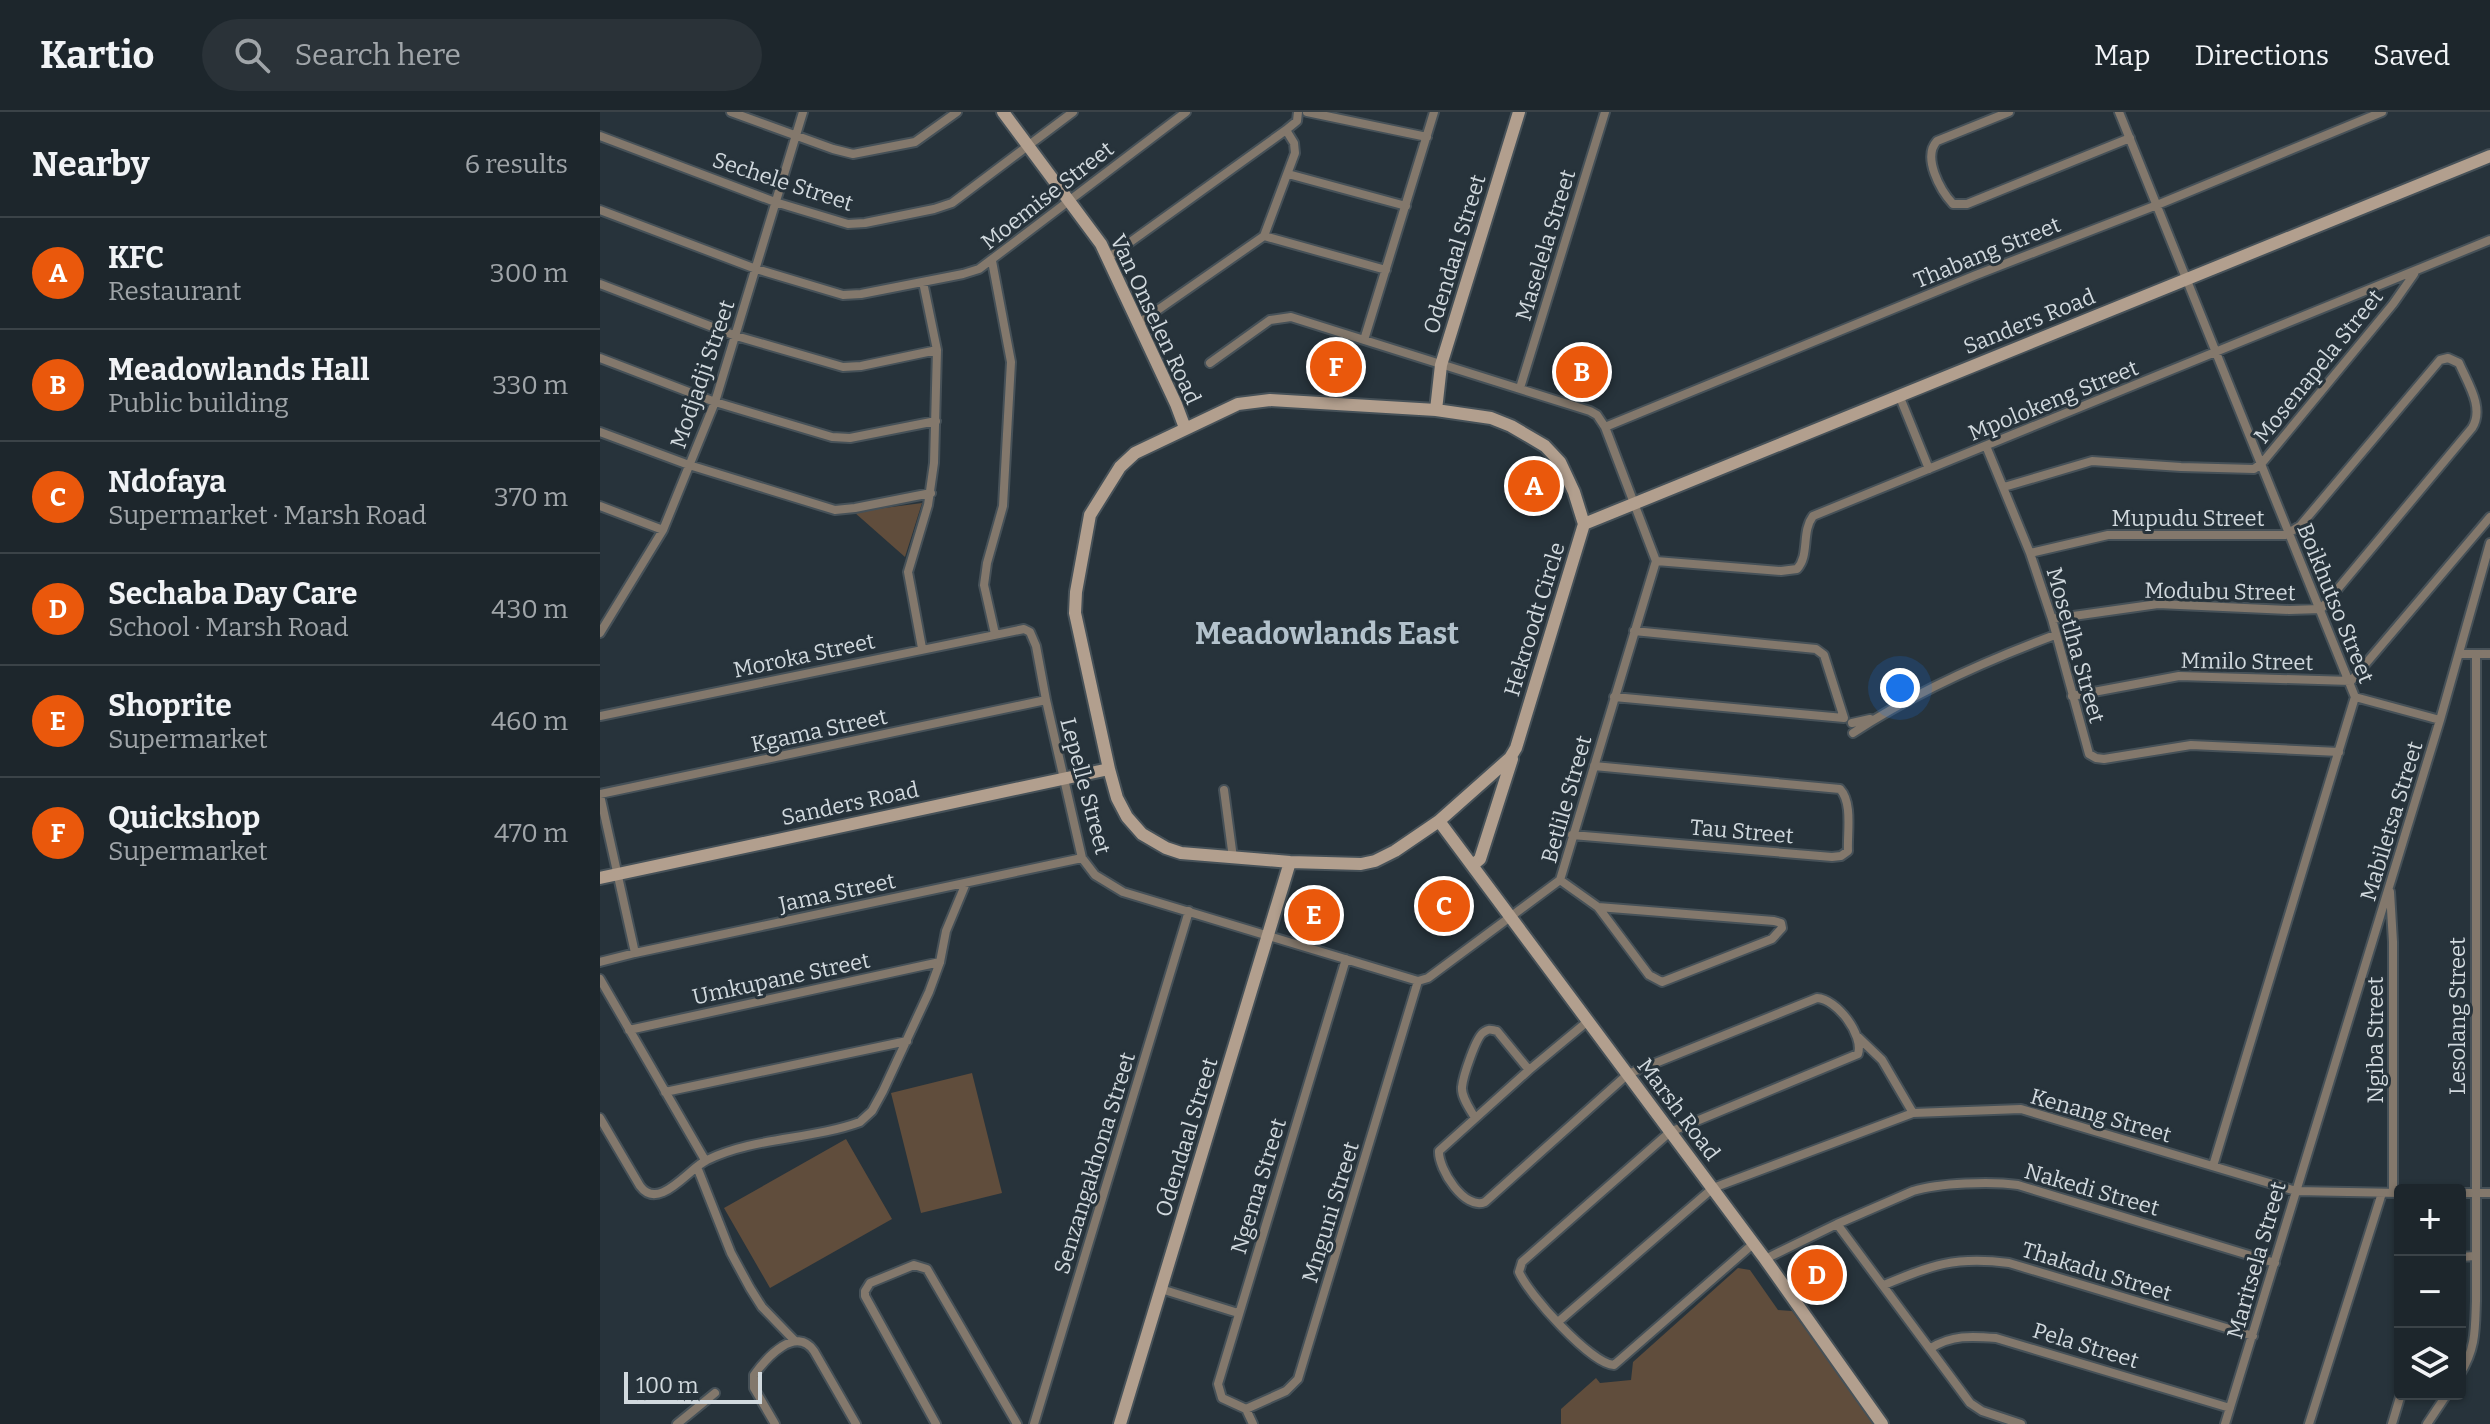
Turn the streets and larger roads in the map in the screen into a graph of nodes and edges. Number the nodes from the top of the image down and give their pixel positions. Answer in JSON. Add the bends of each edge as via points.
{"nodes":[{"id":1,"x":731,"y":112,"type":"edge"},
{"id":2,"x":803,"y":112,"type":"edge"},
{"id":3,"x":957,"y":112,"type":"edge"},
{"id":4,"x":1003,"y":112,"type":"edge"},
{"id":5,"x":1073,"y":112,"type":"edge"},
{"id":6,"x":1186,"y":112,"type":"edge"},
{"id":7,"x":1298,"y":112,"type":"edge"},
{"id":8,"x":1307,"y":112,"type":"edge"},
{"id":9,"x":1434,"y":112,"type":"edge"},
{"id":10,"x":1519,"y":112,"type":"edge"},
{"id":11,"x":1605,"y":112,"type":"edge"},
{"id":12,"x":2009,"y":112,"type":"edge"},
{"id":13,"x":2119,"y":112,"type":"edge"},
{"id":14,"x":2377,"y":113,"type":"edge"},
{"id":15,"x":1286,"y":130,"type":"junction"},
{"id":16,"x":600,"y":136,"type":"edge"},
{"id":17,"x":795,"y":136,"type":"junction"},
{"id":18,"x":1427,"y":137,"type":"junction"},
{"id":19,"x":2130,"y":138,"type":"junction"},
{"id":20,"x":1028,"y":145,"type":"junction"},
{"id":21,"x":2490,"y":156,"type":"edge"},
{"id":22,"x":1288,"y":174,"type":"junction"},
{"id":23,"x":1069,"y":200,"type":"junction"},
{"id":24,"x":775,"y":202,"type":"junction"},
{"id":25,"x":2157,"y":205,"type":"junction"},
{"id":26,"x":1406,"y":206,"type":"junction"},
{"id":27,"x":600,"y":210,"type":"edge"},
{"id":28,"x":1264,"y":236,"type":"junction"},
{"id":29,"x":2490,"y":240,"type":"edge"},
{"id":30,"x":1108,"y":258,"type":"junction"},
{"id":31,"x":992,"y":261,"type":"junction"},
{"id":32,"x":756,"y":269,"type":"junction"},
{"id":33,"x":1386,"y":270,"type":"junction"},
{"id":34,"x":2416,"y":271,"type":"junction"},
{"id":35,"x":2186,"y":278,"type":"junction"},
{"id":36,"x":923,"y":282,"type":"junction"},
{"id":37,"x":600,"y":284,"type":"edge"},
{"id":38,"x":1139,"y":323,"type":"junction"},
{"id":39,"x":736,"y":336,"type":"junction"},
{"id":40,"x":1364,"y":340,"type":"junction"},
{"id":41,"x":937,"y":350,"type":"junction"},
{"id":42,"x":2217,"y":353,"type":"junction"},
{"id":43,"x":600,"y":358,"type":"edge"},
{"id":44,"x":1210,"y":363,"type":"dead end"},
{"id":45,"x":2459,"y":363,"type":"joint"},
{"id":46,"x":1441,"y":365,"type":"junction"},
{"id":47,"x":1520,"y":388,"type":"junction"},
{"id":48,"x":1899,"y":395,"type":"junction"},
{"id":49,"x":715,"y":402,"type":"junction"},
{"id":50,"x":1436,"y":410,"type":"junction"},
{"id":51,"x":936,"y":421,"type":"junction"},
{"id":52,"x":1605,"y":427,"type":"junction"},
{"id":53,"x":1185,"y":428,"type":"junction"},
{"id":54,"x":600,"y":432,"type":"edge"},
{"id":55,"x":1986,"y":446,"type":"junction"},
{"id":56,"x":2262,"y":463,"type":"junction"},
{"id":57,"x":689,"y":465,"type":"junction"},
{"id":58,"x":1929,"y":469,"type":"junction"},
{"id":59,"x":2004,"y":487,"type":"junction"},
{"id":60,"x":931,"y":493,"type":"junction"},
{"id":61,"x":1633,"y":503,"type":"junction"},
{"id":62,"x":600,"y":506,"type":"edge"},
{"id":63,"x":2490,"y":517,"type":"edge"},
{"id":64,"x":1584,"y":524,"type":"junction"},
{"id":65,"x":663,"y":530,"type":"junction"},
{"id":66,"x":2290,"y":533,"type":"junction"},
{"id":67,"x":2490,"y":543,"type":"edge"},
{"id":68,"x":2030,"y":553,"type":"junction"},
{"id":69,"x":1656,"y":561,"type":"junction"},
{"id":70,"x":2321,"y":609,"type":"junction"},
{"id":71,"x":2052,"y":619,"type":"junction"},
{"id":72,"x":1016,"y":629,"type":"joint"},
{"id":73,"x":1634,"y":631,"type":"junction"},
{"id":74,"x":600,"y":633,"type":"edge"},
{"id":75,"x":995,"y":634,"type":"junction"},
{"id":76,"x":2055,"y":635,"type":"junction"},
{"id":77,"x":922,"y":648,"type":"junction"},
{"id":78,"x":2459,"y":654,"type":"junction"},
{"id":79,"x":2476,"y":654,"type":"junction"},
{"id":80,"x":2490,"y":654,"type":"edge"},
{"id":81,"x":2351,"y":681,"type":"junction"},
{"id":82,"x":2072,"y":696,"type":"junction"},
{"id":83,"x":1614,"y":697,"type":"junction"},
{"id":84,"x":2355,"y":697,"type":"junction"},
{"id":85,"x":1046,"y":700,"type":"junction"},
{"id":86,"x":600,"y":716,"type":"edge"},
{"id":87,"x":1878,"y":717,"type":"junction"},
{"id":88,"x":1848,"y":720,"type":"junction"},
{"id":89,"x":2440,"y":720,"type":"junction"},
{"id":90,"x":1853,"y":733,"type":"dead end"},
{"id":91,"x":1516,"y":748,"type":"junction"},
{"id":92,"x":2339,"y":752,"type":"junction"},
{"id":93,"x":1594,"y":766,"type":"junction"},
{"id":94,"x":1109,"y":769,"type":"junction"},
{"id":95,"x":1064,"y":778,"type":"junction"},
{"id":96,"x":1224,"y":790,"type":"dead end"},
{"id":97,"x":600,"y":795,"type":"edge"},
{"id":98,"x":1439,"y":821,"type":"junction"},
{"id":99,"x":1489,"y":828,"type":"junction"},
{"id":100,"x":1572,"y":835,"type":"junction"},
{"id":101,"x":1082,"y":858,"type":"junction"},
{"id":102,"x":1233,"y":858,"type":"junction"},
{"id":103,"x":1290,"y":862,"type":"junction"},
{"id":104,"x":1473,"y":865,"type":"junction"},
{"id":105,"x":617,"y":874,"type":"junction"},
{"id":106,"x":600,"y":878,"type":"edge"},
{"id":107,"x":1560,"y":880,"type":"junction"},
{"id":108,"x":966,"y":883,"type":"junction"},
{"id":109,"x":1487,"y":884,"type":"junction"},
{"id":110,"x":2389,"y":887,"type":"junction"},
{"id":111,"x":1598,"y":907,"type":"junction"},
{"id":112,"x":1189,"y":911,"type":"junction"},
{"id":113,"x":1513,"y":917,"type":"junction"},
{"id":114,"x":1268,"y":936,"type":"junction"},
{"id":115,"x":635,"y":953,"type":"junction"},
{"id":116,"x":1346,"y":959,"type":"junction"},
{"id":117,"x":600,"y":962,"type":"edge"},
{"id":118,"x":940,"y":962,"type":"junction"},
{"id":119,"x":600,"y":979,"type":"edge"},
{"id":120,"x":1418,"y":981,"type":"junction"},
{"id":121,"x":1588,"y":1021,"type":"junction"},
{"id":122,"x":629,"y":1030,"type":"junction"},
{"id":123,"x":1858,"y":1037,"type":"junction"},
{"id":124,"x":907,"y":1041,"type":"junction"},
{"id":125,"x":1529,"y":1070,"type":"junction"},
{"id":126,"x":1628,"y":1074,"type":"junction"},
{"id":127,"x":665,"y":1092,"type":"junction"},
{"id":128,"x":2322,"y":1107,"type":"joint"},
{"id":129,"x":1913,"y":1113,"type":"junction"},
{"id":130,"x":600,"y":1118,"type":"edge"},
{"id":131,"x":1475,"y":1118,"type":"junction"},
{"id":132,"x":1670,"y":1132,"type":"junction"},
{"id":133,"x":701,"y":1164,"type":"junction"},
{"id":134,"x":2213,"y":1166,"type":"junction"},
{"id":135,"x":2396,"y":1184,"type":"edge"},
{"id":136,"x":1713,"y":1188,"type":"junction"},
{"id":137,"x":2296,"y":1191,"type":"junction"},
{"id":138,"x":2382,"y":1193,"type":"junction"},
{"id":139,"x":2394,"y":1193,"type":"edge"},
{"id":140,"x":2466,"y":1193,"type":"edge"},
{"id":141,"x":2475,"y":1193,"type":"junction"},
{"id":142,"x":2490,"y":1193,"type":"edge"},
{"id":143,"x":1837,"y":1224,"type":"junction"},
{"id":144,"x":1753,"y":1244,"type":"junction"},
{"id":145,"x":2475,"y":1256,"type":"junction"},
{"id":146,"x":2466,"y":1257,"type":"edge"},
{"id":147,"x":1765,"y":1259,"type":"junction"},
{"id":148,"x":2275,"y":1263,"type":"junction"},
{"id":149,"x":1884,"y":1285,"type":"junction"},
{"id":150,"x":1161,"y":1289,"type":"junction"},
{"id":151,"x":1238,"y":1313,"type":"junction"},
{"id":152,"x":1558,"y":1322,"type":"junction"},
{"id":153,"x":2253,"y":1336,"type":"junction"},
{"id":154,"x":794,"y":1340,"type":"junction"},
{"id":155,"x":1931,"y":1348,"type":"junction"},
{"id":156,"x":2466,"y":1364,"type":"edge"},
{"id":157,"x":715,"y":1393,"type":"dead end"},
{"id":158,"x":2399,"y":1400,"type":"edge"},
{"id":159,"x":2443,"y":1400,"type":"edge"},
{"id":160,"x":2230,"y":1408,"type":"junction"},
{"id":161,"x":1246,"y":1409,"type":"junction"},
{"id":162,"x":689,"y":1414,"type":"junction"},
{"id":163,"x":677,"y":1424,"type":"edge"},
{"id":164,"x":695,"y":1424,"type":"edge"},
{"id":165,"x":775,"y":1424,"type":"edge"},
{"id":166,"x":856,"y":1424,"type":"edge"},
{"id":167,"x":936,"y":1424,"type":"edge"},
{"id":168,"x":1017,"y":1424,"type":"edge"},
{"id":169,"x":1034,"y":1424,"type":"edge"},
{"id":170,"x":1120,"y":1424,"type":"edge"},
{"id":171,"x":1253,"y":1424,"type":"edge"},
{"id":172,"x":1882,"y":1424,"type":"edge"},
{"id":173,"x":2021,"y":1424,"type":"edge"},
{"id":174,"x":2225,"y":1424,"type":"edge"},
{"id":175,"x":2309,"y":1424,"type":"edge"},
{"id":176,"x":2392,"y":1424,"type":"edge"},
{"id":177,"x":2427,"y":1424,"type":"edge"}],
"edges":[{"from":1,"to":17,"type":"street"},
{"from":2,"to":17,"type":"street","name":"Modjadji Street"},
{"from":3,"to":17,"type":"street","via":[[915,142],[866,152],[846,153]]},
{"from":4,"to":20,"type":"street","name":"Van Onselen Road"},
{"from":5,"to":20,"type":"street","name":"Sechele Street"},
{"from":6,"to":23,"type":"street","name":"Moemise Street"},
{"from":7,"to":15,"type":"street","via":[[1297,121]]},
{"from":8,"to":18,"type":"street"},
{"from":9,"to":18,"type":"street"},
{"from":10,"to":46,"type":"street","name":"Odendaal Street"},
{"from":11,"to":47,"type":"street","name":"Maselela Street"},
{"from":12,"to":19,"type":"street","via":[[1937,141],[1930,151],[1933,168],[1953,204]]},
{"from":13,"to":19,"type":"street","name":"Boikhutso Street"},
{"from":14,"to":25,"type":"street","name":"Thabang Street"},
{"from":15,"to":22,"type":"street","via":[[1295,153]]},
{"from":15,"to":30,"type":"street"},
{"from":16,"to":24,"type":"street","name":"Sechele Street"},
{"from":17,"to":24,"type":"street","name":"Modjadji Street"},
{"from":18,"to":26,"type":"street"},
{"from":19,"to":25,"type":"street","name":"Boikhutso Street"},
{"from":20,"to":23,"type":"street","name":"Van Onselen Road"},
{"from":20,"to":24,"type":"street","name":"Sechele Street","via":[[952,203],[934,209],[848,224]]},
{"from":21,"to":35,"type":"street","name":"Sanders Road"},
{"from":22,"to":26,"type":"street"},
{"from":22,"to":28,"type":"street"},
{"from":23,"to":30,"type":"street","name":"Van Onselen Road"},
{"from":23,"to":31,"type":"street","name":"Moemise Street"},
{"from":24,"to":32,"type":"street","name":"Modjadji Street"},
{"from":25,"to":35,"type":"street","name":"Boikhutso Street"},
{"from":25,"to":52,"type":"street","name":"Thabang Street"},
{"from":26,"to":33,"type":"street"},
{"from":27,"to":32,"type":"street","name":"Moemise Street"},
{"from":28,"to":33,"type":"street"},
{"from":28,"to":38,"type":"street"},
{"from":29,"to":34,"type":"street","name":"Mpolokeng Street"},
{"from":30,"to":38,"type":"street","name":"Van Onselen Road"},
{"from":31,"to":36,"type":"street","name":"Moemise Street"},
{"from":31,"to":75,"type":"street","via":[[1011,362],[1005,497],[984,585]]},
{"from":32,"to":36,"type":"street","name":"Moemise Street","via":[[851,296]]},
{"from":32,"to":39,"type":"street","name":"Modjadji Street"},
{"from":33,"to":40,"type":"street"},
{"from":34,"to":42,"type":"street","name":"Mpolokeng Street"},
{"from":34,"to":56,"type":"street","name":"Mosenapela Street"},
{"from":35,"to":42,"type":"street","name":"Boikhutso Street"},
{"from":35,"to":48,"type":"street","name":"Sanders Road"},
{"from":36,"to":41,"type":"street"},
{"from":37,"to":39,"type":"street"},
{"from":38,"to":53,"type":"street","name":"Van Onselen Road"},
{"from":39,"to":41,"type":"street","via":[[843,367]]},
{"from":39,"to":49,"type":"street","name":"Modjadji Street"},
{"from":40,"to":44,"type":"street","via":[[1278,317]]},
{"from":40,"to":46,"type":"street"},
{"from":41,"to":51,"type":"street"},
{"from":42,"to":55,"type":"street","name":"Mpolokeng Street"},
{"from":42,"to":56,"type":"street","name":"Boikhutso Street"},
{"from":43,"to":49,"type":"street"},
{"from":45,"to":66,"type":"street","name":"Mupudu Street","via":[[2440,360]]},
{"from":45,"to":70,"type":"street","name":"Modubu Street","via":[[2477,407],[2476,423]]},
{"from":46,"to":47,"type":"street"},
{"from":46,"to":50,"type":"street","name":"Odendaal Street"},
{"from":47,"to":52,"type":"street","via":[[1590,411]]},
{"from":48,"to":58,"type":"street"},
{"from":48,"to":61,"type":"street","name":"Sanders Road"},
{"from":49,"to":51,"type":"street","via":[[842,438]]},
{"from":49,"to":57,"type":"street","name":"Modjadji Street"},
{"from":50,"to":53,"type":"street","name":"Hekroodt Circle","via":[[1254,401]]},
{"from":50,"to":64,"type":"street","name":"Hekroodt Circle","via":[[1491,418],[1545,446],[1568,476]]},
{"from":51,"to":60,"type":"street"},
{"from":52,"to":61,"type":"street"},
{"from":53,"to":94,"type":"street","name":"Hekroodt Circle","via":[[1128,459],[1094,505],[1086,528],[1075,613]]},
{"from":54,"to":57,"type":"street"},
{"from":55,"to":58,"type":"street","name":"Mpolokeng Street"},
{"from":55,"to":59,"type":"street","name":"Mosetlha Street"},
{"from":56,"to":59,"type":"street","name":"Mosenapela Street","via":[[2237,470],[2092,461]]},
{"from":56,"to":66,"type":"street","name":"Boikhutso Street"},
{"from":57,"to":60,"type":"street","via":[[835,510]]},
{"from":57,"to":65,"type":"street","name":"Modjadji Street"},
{"from":58,"to":69,"type":"street","name":"Mpolokeng Street","via":[[1813,516],[1797,569]]},
{"from":59,"to":68,"type":"street","name":"Mosetlha Street"},
{"from":60,"to":77,"type":"street","via":[[908,572]]},
{"from":61,"to":64,"type":"street","name":"Sanders Road"},
{"from":61,"to":69,"type":"street"},
{"from":62,"to":65,"type":"street"},
{"from":63,"to":81,"type":"street"},
{"from":64,"to":91,"type":"street","name":"Hekroodt Circle"},
{"from":65,"to":74,"type":"street","name":"Modjadji Street"},
{"from":66,"to":68,"type":"street","name":"Mupudu Street","via":[[2108,535]]},
{"from":66,"to":70,"type":"street","name":"Boikhutso Street"},
{"from":67,"to":78,"type":"street","name":"Mabiletsa Street"},
{"from":68,"to":71,"type":"street","name":"Mosetlha Street"},
{"from":69,"to":73,"type":"street","name":"Betlile Street"},
{"from":70,"to":71,"type":"street","name":"Modubu Street","via":[[2158,604]]},
{"from":70,"to":81,"type":"street","name":"Boikhutso Street"},
{"from":71,"to":76,"type":"street","name":"Mosetlha Street"},
{"from":72,"to":75,"type":"street","name":"Moroka Street"},
{"from":72,"to":85,"type":"street","name":"Lepelle Street","via":[[1034,638]]},
{"from":73,"to":83,"type":"street","name":"Betlile Street"},
{"from":73,"to":88,"type":"street","via":[[1819,650]]},
{"from":75,"to":77,"type":"street","name":"Moroka Street"},
{"from":76,"to":82,"type":"street","name":"Mosetlha Street"},
{"from":76,"to":87,"type":"street","via":[[1947,680]]},
{"from":77,"to":86,"type":"street","name":"Moroka Street"},
{"from":78,"to":79,"type":"street"},
{"from":78,"to":89,"type":"street","name":"Mabiletsa Street"},
{"from":79,"to":80,"type":"street"},
{"from":79,"to":141,"type":"street","name":"Lesolang Street"},
{"from":81,"to":82,"type":"street","name":"Mmilo Street","via":[[2179,676]]},
{"from":81,"to":84,"type":"street","name":"Boikhutso Street"},
{"from":82,"to":92,"type":"street","name":"Mosetlha Street","via":[[2086,750],[2100,759],[2191,745]]},
{"from":83,"to":88,"type":"street"},
{"from":83,"to":93,"type":"street","name":"Betlile Street"},
{"from":84,"to":89,"type":"street"},
{"from":84,"to":92,"type":"street","name":"Boikhutso Street"},
{"from":85,"to":95,"type":"street","name":"Lepelle Street"},
{"from":85,"to":97,"type":"street","name":"Kgama Street"},
{"from":87,"to":88,"type":"street"},
{"from":87,"to":90,"type":"street"},
{"from":89,"to":110,"type":"street","name":"Mabiletsa Street"},
{"from":91,"to":98,"type":"street","name":"Hekroodt Circle"},
{"from":91,"to":99,"type":"street"},
{"from":92,"to":134,"type":"street","name":"Boikhutso Street"},
{"from":93,"to":100,"type":"street","name":"Betlile Street"},
{"from":93,"to":100,"type":"street","name":"Tau Street","via":[[1840,789],[1847,804],[1848,851],[1841,856]]},
{"from":94,"to":95,"type":"street","name":"Sanders Road"},
{"from":94,"to":102,"type":"street","name":"Hekroodt Circle","via":[[1120,806],[1142,834],[1181,853]]},
{"from":95,"to":101,"type":"street","name":"Lepelle Street"},
{"from":95,"to":105,"type":"street","name":"Sanders Road"},
{"from":96,"to":102,"type":"street"},
{"from":97,"to":105,"type":"street"},
{"from":98,"to":103,"type":"street","name":"Hekroodt Circle","via":[[1375,861]]},
{"from":98,"to":104,"type":"street","name":"Marsh Road"},
{"from":99,"to":104,"type":"street","via":[[1480,859]]},
{"from":99,"to":109,"type":"street"},
{"from":100,"to":107,"type":"street","name":"Betlile Street"},
{"from":101,"to":108,"type":"street","name":"Jama Street"},
{"from":101,"to":112,"type":"street","name":"Lepelle Street","via":[[1106,884]]},
{"from":102,"to":103,"type":"street","name":"Hekroodt Circle"},
{"from":103,"to":114,"type":"street","name":"Odendaal Street"},
{"from":104,"to":109,"type":"street","name":"Marsh Road"},
{"from":105,"to":106,"type":"street","name":"Sanders Road"},
{"from":105,"to":115,"type":"street"},
{"from":107,"to":111,"type":"street"},
{"from":107,"to":113,"type":"street","name":"Betlile Street"},
{"from":108,"to":115,"type":"street","name":"Jama Street"},
{"from":108,"to":118,"type":"street"},
{"from":109,"to":113,"type":"street","name":"Marsh Road"},
{"from":110,"to":128,"type":"street","name":"Mabiletsa Street"},
{"from":110,"to":135,"type":"street","name":"Ngiba Street"},
{"from":111,"to":111,"type":"street","via":[[1649,975],[1662,982],[1781,931],[1781,923],[1774,921]]},
{"from":112,"to":114,"type":"street","name":"Lepelle Street"},
{"from":112,"to":169,"type":"street","name":"Senzangakhona Street"},
{"from":113,"to":120,"type":"street","name":"Betlile Street"},
{"from":113,"to":121,"type":"street","name":"Marsh Road"},
{"from":114,"to":116,"type":"street"},
{"from":114,"to":150,"type":"street","name":"Odendaal Street"},
{"from":115,"to":117,"type":"street","name":"Jama Street"},
{"from":116,"to":120,"type":"street"},
{"from":116,"to":151,"type":"street","name":"Ngema Street"},
{"from":118,"to":122,"type":"street","name":"Umkupane Street"},
{"from":118,"to":124,"type":"street"},
{"from":119,"to":122,"type":"street"},
{"from":120,"to":161,"type":"street","name":"Mnguni Street","via":[[1298,1379],[1286,1391]]},
{"from":121,"to":125,"type":"street"},
{"from":121,"to":126,"type":"street","name":"Marsh Road"},
{"from":122,"to":127,"type":"street"},
{"from":123,"to":126,"type":"street","via":[[1838,1009],[1819,997]]},
{"from":123,"to":129,"type":"street","via":[[1882,1060]]},
{"from":123,"to":132,"type":"street","via":[[1858,1054]]},
{"from":124,"to":127,"type":"street"},
{"from":124,"to":133,"type":"street","via":[[872,1111],[860,1122],[757,1145]]},
{"from":125,"to":131,"type":"street"},
{"from":125,"to":131,"type":"street","via":[[1497,1031],[1481,1033],[1462,1087]]},
{"from":126,"to":131,"type":"street","via":[[1477,1205],[1467,1200],[1438,1156]]},
{"from":126,"to":132,"type":"street","name":"Marsh Road"},
{"from":127,"to":133,"type":"street"},
{"from":128,"to":137,"type":"street","name":"Maritsela Street"},
{"from":129,"to":134,"type":"street","name":"Kenang Street","via":[[2021,1109]]},
{"from":129,"to":136,"type":"street","name":"Kenang Street"},
{"from":130,"to":133,"type":"street","via":[[650,1195],[666,1191]]},
{"from":132,"to":136,"type":"street","name":"Marsh Road"},
{"from":132,"to":152,"type":"street","via":[[1521,1263],[1521,1278]]},
{"from":133,"to":154,"type":"street","via":[[731,1253],[762,1307]]},
{"from":134,"to":137,"type":"street","name":"Kenang Street"},
{"from":136,"to":144,"type":"street","name":"Marsh Road"},
{"from":136,"to":152,"type":"street"},
{"from":137,"to":138,"type":"street","name":"Kenang Street"},
{"from":137,"to":148,"type":"street","name":"Maritsela Street"},
{"from":138,"to":139,"type":"street","name":"Kenang Street"},
{"from":138,"to":175,"type":"street"},
{"from":140,"to":141,"type":"street"},
{"from":141,"to":142,"type":"street"},
{"from":141,"to":145,"type":"street","name":"Lesolang Street"},
{"from":143,"to":147,"type":"street","name":"Nakedi Street"},
{"from":143,"to":148,"type":"street","name":"Nakedi Street","via":[[1918,1189],[2006,1184]]},
{"from":143,"to":149,"type":"street"},
{"from":144,"to":147,"type":"street","name":"Marsh Road"},
{"from":144,"to":152,"type":"street","via":[[1617,1364],[1601,1362]]},
{"from":145,"to":146,"type":"street"},
{"from":145,"to":156,"type":"street","name":"Lesolang Street","via":[[2474,1344]]},
{"from":147,"to":172,"type":"street","name":"Marsh Road"},
{"from":148,"to":153,"type":"street","name":"Maritsela Street"},
{"from":149,"to":153,"type":"street","name":"Thakadu Street","via":[[1938,1264],[2009,1263]]},
{"from":149,"to":155,"type":"street"},
{"from":150,"to":151,"type":"street"},
{"from":150,"to":170,"type":"street","name":"Odendaal Street"},
{"from":151,"to":161,"type":"street","name":"Ngema Street","via":[[1218,1389],[1227,1401]]},
{"from":153,"to":160,"type":"street","name":"Maritsela Street"},
{"from":154,"to":165,"type":"street","via":[[754,1375],[754,1388]]},
{"from":154,"to":166,"type":"street","via":[[809,1345]]},
{"from":155,"to":160,"type":"street","name":"Pela Street","via":[[1956,1337],[1996,1338]]},
{"from":155,"to":173,"type":"street","via":[[1970,1403]]},
{"from":157,"to":162,"type":"street"},
{"from":158,"to":176,"type":"street"},
{"from":159,"to":177,"type":"street"},
{"from":160,"to":174,"type":"street","name":"Maritsela Street"},
{"from":161,"to":171,"type":"street"},
{"from":162,"to":163,"type":"street"},
{"from":162,"to":164,"type":"street"},
{"from":167,"to":168,"type":"street","via":[[865,1291],[870,1283],[914,1265],[927,1269]]}]}
